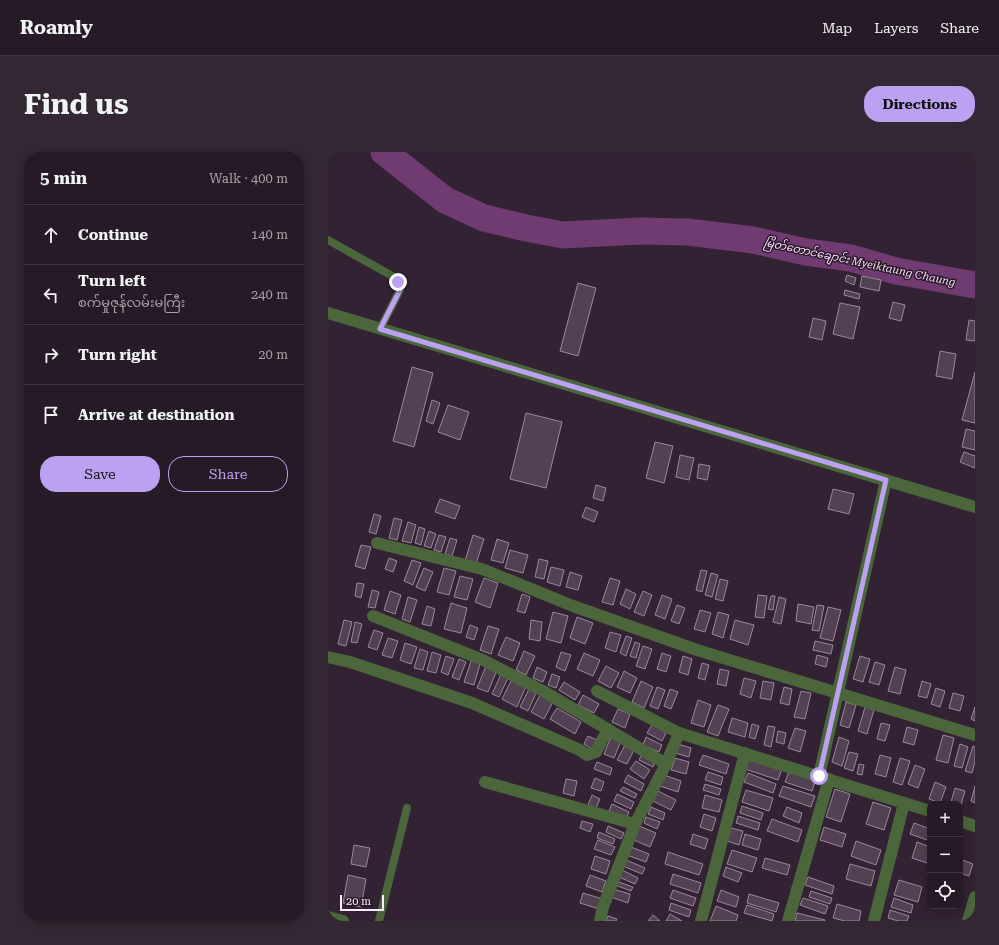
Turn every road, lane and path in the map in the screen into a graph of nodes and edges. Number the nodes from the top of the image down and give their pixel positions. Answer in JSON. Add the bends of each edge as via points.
{"nodes":[{"id":1,"x":328,"y":240,"type":"edge"},
{"id":2,"x":328,"y":313,"type":"edge"},
{"id":3,"x":380,"y":329,"type":"junction"},
{"id":4,"x":886,"y":480,"type":"junction"},
{"id":5,"x":975,"y":507,"type":"edge"},
{"id":6,"x":377,"y":543,"type":"dead end"},
{"id":7,"x":373,"y":616,"type":"dead end"},
{"id":8,"x":328,"y":657,"type":"edge"},
{"id":9,"x":597,"y":691,"type":"dead end"},
{"id":10,"x":838,"y":692,"type":"junction"},
{"id":11,"x":608,"y":729,"type":"junction"},
{"id":12,"x":679,"y":733,"type":"junction"},
{"id":13,"x":975,"y":735,"type":"edge"},
{"id":14,"x":745,"y":753,"type":"junction"},
{"id":15,"x":666,"y":764,"type":"junction"},
{"id":16,"x":824,"y":778,"type":"junction"},
{"id":17,"x":485,"y":782,"type":"dead end"},
{"id":18,"x":904,"y":803,"type":"junction"},
{"id":19,"x":408,"y":808,"type":"dead end"},
{"id":20,"x":927,"y":810,"type":"edge"},
{"id":21,"x":963,"y":822,"type":"edge"},
{"id":22,"x":635,"y":824,"type":"junction"},
{"id":23,"x":975,"y":826,"type":"edge"},
{"id":24,"x":975,"y":897,"type":"edge"},
{"id":25,"x":328,"y":917,"type":"edge"},
{"id":26,"x":343,"y":921,"type":"edge"},
{"id":27,"x":379,"y":921,"type":"edge"},
{"id":28,"x":600,"y":921,"type":"edge"},
{"id":29,"x":701,"y":921,"type":"edge"},
{"id":30,"x":788,"y":921,"type":"edge"},
{"id":31,"x":874,"y":921,"type":"edge"},
{"id":32,"x":968,"y":921,"type":"edge"}],
"edges":[{"from":1,"to":3,"type":"lane","via":[[398,282],[400,290]]},
{"from":2,"to":3,"type":"street"},
{"from":3,"to":4,"type":"street"},
{"from":4,"to":5,"type":"street"},
{"from":4,"to":10,"type":"street"},
{"from":6,"to":10,"type":"street","via":[[482,569],[574,606],[697,650]]},
{"from":7,"to":11,"type":"street","via":[[483,660],[544,691]]},
{"from":8,"to":11,"type":"street","via":[[472,703],[587,755],[596,752]]},
{"from":9,"to":12,"type":"street"},
{"from":10,"to":13,"type":"street"},
{"from":10,"to":16,"type":"street"},
{"from":11,"to":15,"type":"street"},
{"from":12,"to":14,"type":"street"},
{"from":12,"to":15,"type":"street"},
{"from":14,"to":16,"type":"street"},
{"from":14,"to":29,"type":"street"},
{"from":15,"to":22,"type":"street"},
{"from":16,"to":18,"type":"street"},
{"from":16,"to":30,"type":"street"},
{"from":17,"to":22,"type":"street"},
{"from":18,"to":20,"type":"street"},
{"from":18,"to":31,"type":"street"},
{"from":19,"to":27,"type":"lane"},
{"from":21,"to":23,"type":"street"},
{"from":22,"to":28,"type":"street"},
{"from":24,"to":32,"type":"street"},
{"from":25,"to":26,"type":"street"}]}
